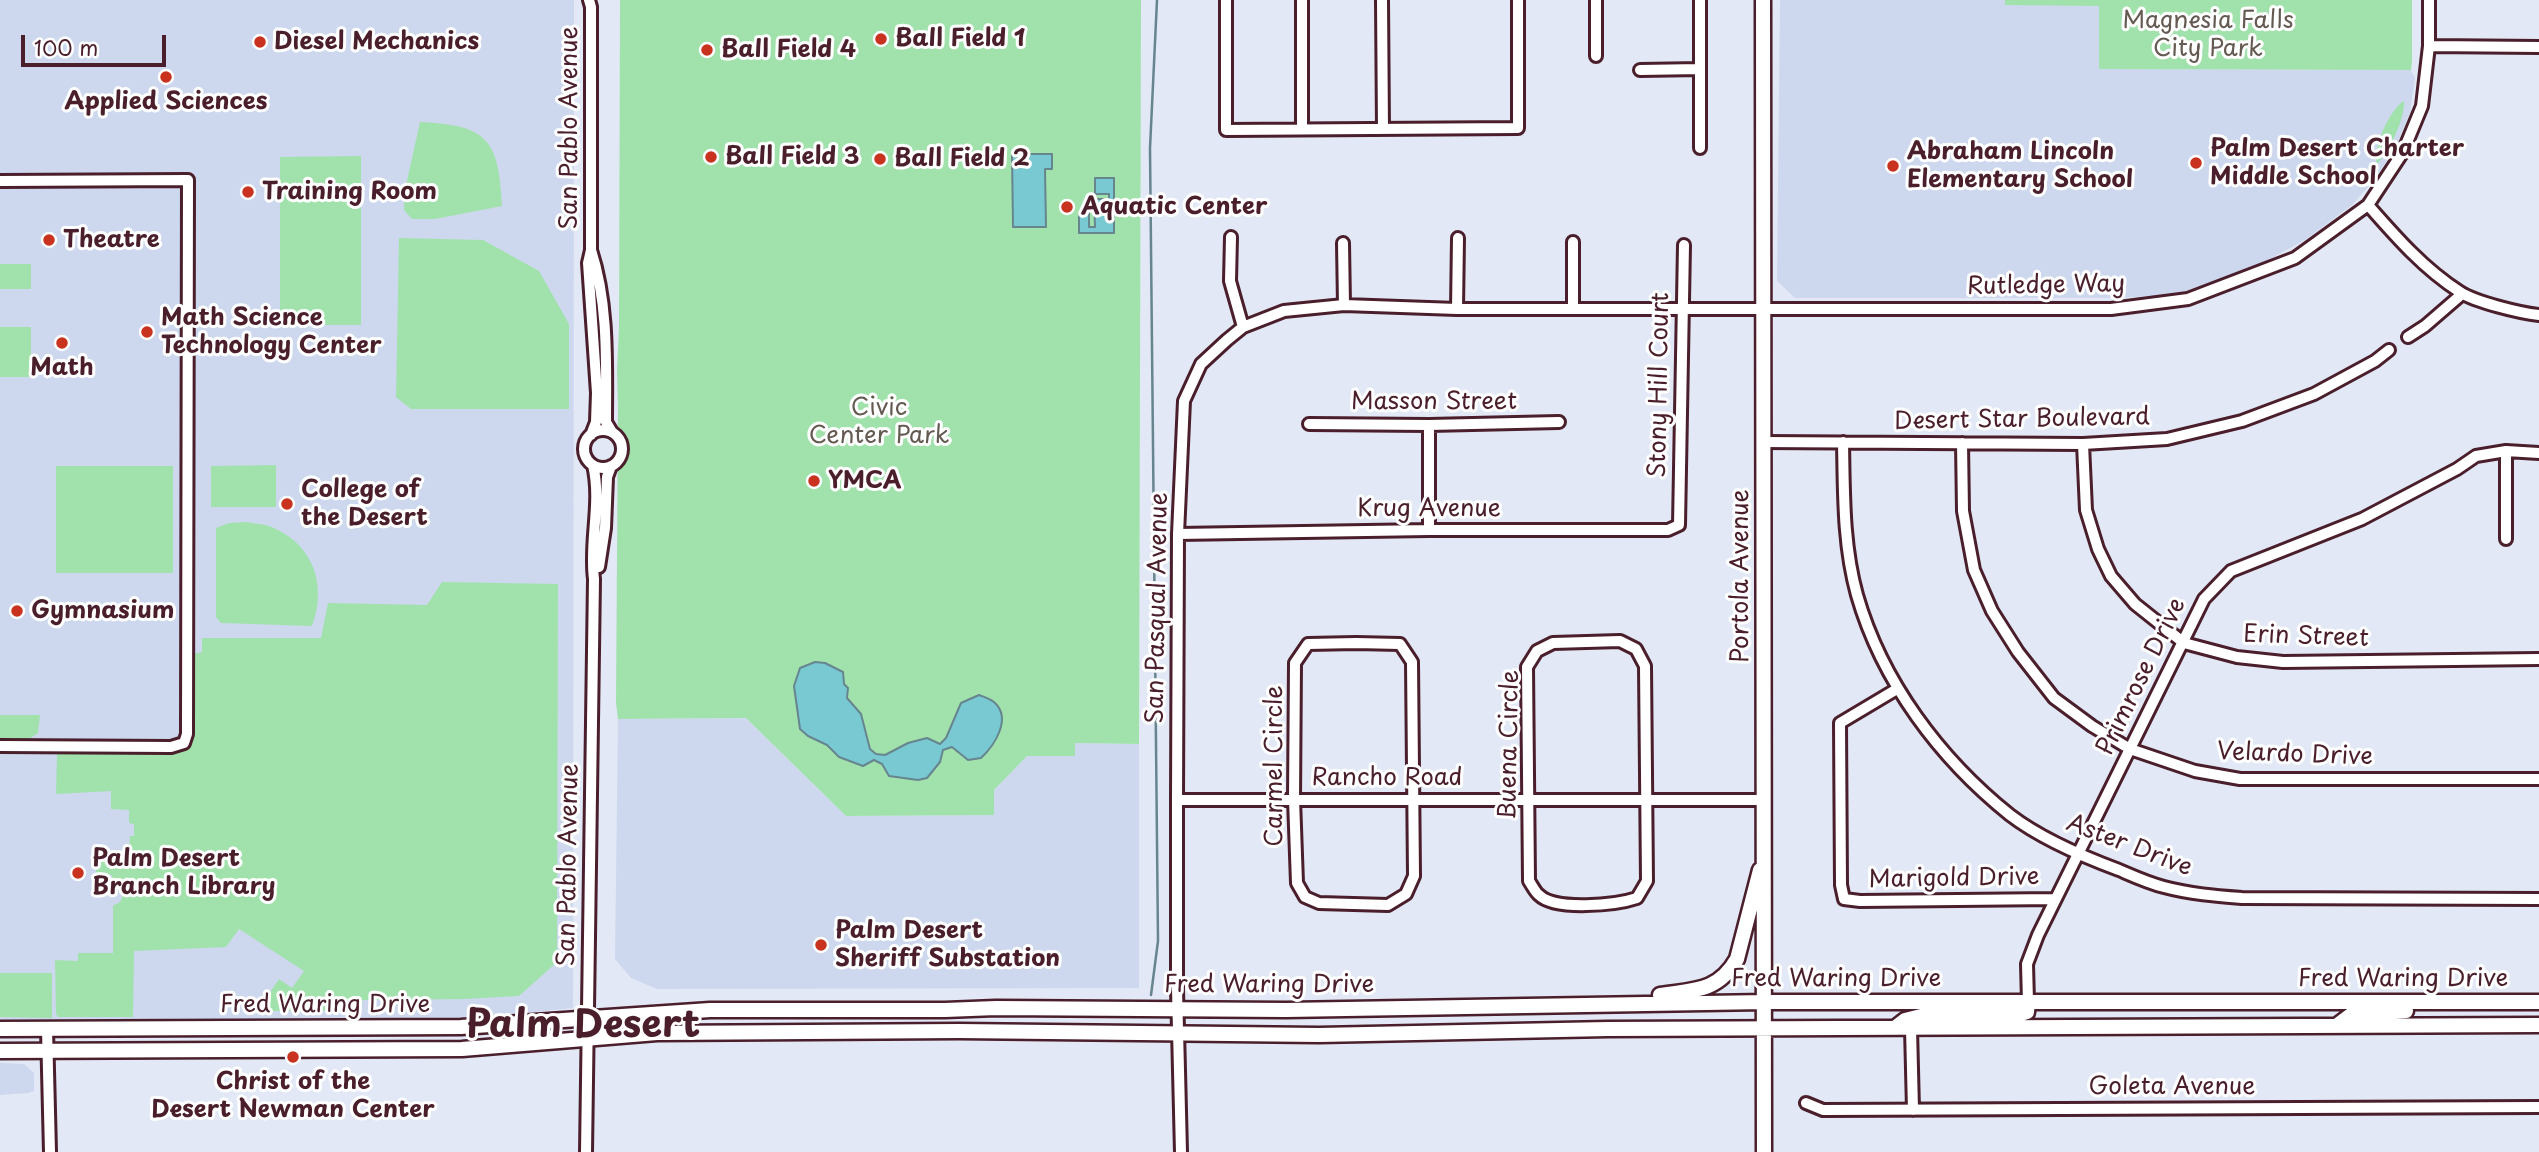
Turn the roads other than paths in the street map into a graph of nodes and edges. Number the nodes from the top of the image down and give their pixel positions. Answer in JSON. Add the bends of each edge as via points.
{"nodes":[{"id":1,"x":1226,"y":0,"type":"edge"},
{"id":2,"x":1301,"y":0,"type":"edge"},
{"id":3,"x":1382,"y":0,"type":"edge"},
{"id":4,"x":1518,"y":0,"type":"edge"},
{"id":5,"x":1596,"y":0,"type":"edge"},
{"id":6,"x":1700,"y":0,"type":"edge"},
{"id":7,"x":1763,"y":0,"type":"edge"},
{"id":8,"x":2429,"y":0,"type":"edge"},
{"id":9,"x":592,"y":2,"type":"edge"},
{"id":10,"x":2429,"y":46,"type":"junction"},
{"id":11,"x":2539,"y":47,"type":"edge"},
{"id":12,"x":1596,"y":56,"type":"dead end"},
{"id":13,"x":1640,"y":69,"type":"dead end"},
{"id":14,"x":1700,"y":69,"type":"junction"},
{"id":15,"x":1303,"y":129,"type":"junction"},
{"id":16,"x":1383,"y":129,"type":"junction"},
{"id":17,"x":1700,"y":148,"type":"dead end"},
{"id":18,"x":0,"y":181,"type":"edge"},
{"id":19,"x":2368,"y":205,"type":"junction"},
{"id":20,"x":1231,"y":237,"type":"dead end"},
{"id":21,"x":1458,"y":238,"type":"dead end"},
{"id":22,"x":1573,"y":242,"type":"dead end"},
{"id":23,"x":1343,"y":243,"type":"dead end"},
{"id":24,"x":1684,"y":246,"type":"dead end"},
{"id":25,"x":591,"y":250,"type":"junction"},
{"id":26,"x":2462,"y":294,"type":"junction"},
{"id":27,"x":1344,"y":306,"type":"junction"},
{"id":28,"x":1480,"y":308,"type":"joint"},
{"id":29,"x":1763,"y":308,"type":"junction"},
{"id":30,"x":1457,"y":309,"type":"junction"},
{"id":31,"x":1573,"y":309,"type":"junction"},
{"id":32,"x":1682,"y":309,"type":"junction"},
{"id":33,"x":2539,"y":315,"type":"edge"},
{"id":34,"x":1243,"y":327,"type":"junction"},
{"id":35,"x":2407,"y":337,"type":"dead end"},
{"id":36,"x":2389,"y":350,"type":"dead end"},
{"id":37,"x":1559,"y":422,"type":"dead end"},
{"id":38,"x":1309,"y":424,"type":"dead end"},
{"id":39,"x":1429,"y":425,"type":"junction"},
{"id":40,"x":612,"y":432,"type":"junction"},
{"id":41,"x":591,"y":435,"type":"junction"},
{"id":42,"x":1762,"y":442,"type":"junction"},
{"id":43,"x":1843,"y":442,"type":"junction"},
{"id":44,"x":1962,"y":443,"type":"junction"},
{"id":45,"x":2083,"y":444,"type":"junction"},
{"id":46,"x":2506,"y":451,"type":"junction"},
{"id":47,"x":2539,"y":453,"type":"edge"},
{"id":48,"x":593,"y":465,"type":"junction"},
{"id":49,"x":611,"y":467,"type":"junction"},
{"id":50,"x":1679,"y":525,"type":"joint"},
{"id":51,"x":1429,"y":530,"type":"junction"},
{"id":52,"x":1178,"y":534,"type":"junction"},
{"id":53,"x":2506,"y":539,"type":"dead end"},
{"id":54,"x":594,"y":579,"type":"junction"},
{"id":55,"x":2184,"y":643,"type":"junction"},
{"id":56,"x":2539,"y":659,"type":"edge"},
{"id":57,"x":1897,"y":689,"type":"junction"},
{"id":58,"x":0,"y":746,"type":"edge"},
{"id":59,"x":2130,"y":749,"type":"junction"},
{"id":60,"x":2539,"y":779,"type":"edge"},
{"id":61,"x":1294,"y":799,"type":"junction"},
{"id":62,"x":1177,"y":800,"type":"junction"},
{"id":63,"x":1413,"y":800,"type":"junction"},
{"id":64,"x":1529,"y":800,"type":"junction"},
{"id":65,"x":1765,"y":800,"type":"junction"},
{"id":66,"x":1646,"y":802,"type":"junction"},
{"id":67,"x":1765,"y":851,"type":"junction"},
{"id":68,"x":2078,"y":854,"type":"junction"},
{"id":69,"x":2054,"y":899,"type":"junction"},
{"id":70,"x":2539,"y":899,"type":"edge"},
{"id":71,"x":1765,"y":1002,"type":"junction"},
{"id":72,"x":2028,"y":1002,"type":"junction"},
{"id":73,"x":2539,"y":1002,"type":"edge"},
{"id":74,"x":1613,"y":1003,"type":"junction"},
{"id":75,"x":2427,"y":1003,"type":"junction"},
{"id":76,"x":1178,"y":1008,"type":"junction"},
{"id":77,"x":587,"y":1017,"type":"junction"},
{"id":78,"x":2539,"y":1025,"type":"edge"},
{"id":79,"x":2336,"y":1026,"type":"junction"},
{"id":80,"x":1895,"y":1028,"type":"junction"},
{"id":81,"x":1911,"y":1028,"type":"junction"},
{"id":82,"x":0,"y":1029,"type":"edge"},
{"id":83,"x":47,"y":1029,"type":"junction"},
{"id":84,"x":1765,"y":1029,"type":"junction"},
{"id":85,"x":1179,"y":1034,"type":"junction"},
{"id":86,"x":587,"y":1040,"type":"junction"},
{"id":87,"x":0,"y":1051,"type":"edge"},
{"id":88,"x":47,"y":1051,"type":"junction"},
{"id":89,"x":1806,"y":1103,"type":"dead end"},
{"id":90,"x":2539,"y":1107,"type":"edge"},
{"id":91,"x":1913,"y":1110,"type":"junction"},
{"id":92,"x":50,"y":1152,"type":"edge"},
{"id":93,"x":586,"y":1152,"type":"edge"},
{"id":94,"x":1181,"y":1152,"type":"edge"},
{"id":95,"x":1764,"y":1152,"type":"edge"}],
"edges":[{"from":1,"to":15,"type":"street","via":[[1226,130]]},
{"from":2,"to":15,"type":"street"},
{"from":3,"to":16,"type":"street"},
{"from":4,"to":16,"type":"street","via":[[1518,128]]},
{"from":5,"to":12,"type":"street"},
{"from":6,"to":14,"type":"street"},
{"from":7,"to":29,"type":"main road","name":"Portola Avenue"},
{"from":8,"to":10,"type":"street","name":"Rutledge Way"},
{"from":9,"to":25,"type":"street","name":"San Pablo Avenue"},
{"from":10,"to":11,"type":"street"},
{"from":10,"to":19,"type":"street","name":"Rutledge Way","via":[[2422,106],[2403,152]]},
{"from":13,"to":14,"type":"street"},
{"from":14,"to":17,"type":"street"},
{"from":15,"to":16,"type":"street"},
{"from":18,"to":58,"type":"street","via":[[188,180],[187,734],[184,743],[172,747]]},
{"from":19,"to":26,"type":"street","via":[[2417,258]]},
{"from":19,"to":29,"type":"street","name":"Rutledge Way","via":[[2295,258],[2188,299],[2111,309]]},
{"from":20,"to":34,"type":"street","via":[[1230,281]]},
{"from":21,"to":30,"type":"street"},
{"from":22,"to":31,"type":"street"},
{"from":23,"to":27,"type":"street"},
{"from":24,"to":32,"type":"street","name":"Stony Hill Court"},
{"from":25,"to":40,"type":"street","name":"San Pablo Avenue","via":[[605,327],[606,422]]},
{"from":25,"to":41,"type":"street","name":"San Pablo Avenue","via":[[588,263],[597,393]]},
{"from":26,"to":33,"type":"street"},
{"from":26,"to":35,"type":"street"},
{"from":27,"to":30,"type":"street","name":"San Pasqual Avenue"},
{"from":27,"to":34,"type":"street","name":"San Pasqual Avenue","via":[[1284,311]]},
{"from":28,"to":30,"type":"street","name":"San Pasqual Avenue"},
{"from":28,"to":31,"type":"street","name":"Rutledge Way"},
{"from":29,"to":32,"type":"street","name":"Rutledge Way"},
{"from":29,"to":42,"type":"main road","name":"Portola Avenue"},
{"from":31,"to":32,"type":"street","name":"Rutledge Way"},
{"from":32,"to":50,"type":"street","name":"Stony Hill Court"},
{"from":34,"to":52,"type":"street","name":"San Pasqual Avenue","via":[[1201,364],[1184,401]]},
{"from":36,"to":45,"type":"street","name":"Desert Star Boulevard","via":[[2314,394],[2242,421],[2167,439]]},
{"from":37,"to":39,"type":"street","name":"Masson Street"},
{"from":38,"to":39,"type":"street","name":"Masson Street"},
{"from":39,"to":51,"type":"street"},
{"from":40,"to":41,"type":"street"},
{"from":40,"to":49,"type":"street","via":[[622,447],[620,459]]},
{"from":41,"to":48,"type":"street","via":[[584,450]]},
{"from":42,"to":43,"type":"street","name":"Desert Star Boulevard"},
{"from":42,"to":65,"type":"main road","name":"Portola Avenue"},
{"from":43,"to":44,"type":"street","name":"Desert Star Boulevard"},
{"from":43,"to":57,"type":"street","name":"Aster Drive","via":[[1844,522],[1857,595]]},
{"from":44,"to":45,"type":"street","name":"Desert Star Boulevard"},
{"from":44,"to":59,"type":"street","name":"Velardo Drive","via":[[1963,511],[1973,570],[1992,611],[2054,698]]},
{"from":45,"to":55,"type":"street","name":"Erin Street","via":[[2086,510],[2111,576],[2135,604]]},
{"from":46,"to":47,"type":"street","name":"Primrose Drive"},
{"from":46,"to":53,"type":"street"},
{"from":46,"to":55,"type":"street","name":"Primrose Drive","via":[[2476,456],[2362,519],[2231,571],[2204,599]]},
{"from":48,"to":49,"type":"street"},
{"from":48,"to":54,"type":"street","name":"San Pablo Avenue"},
{"from":49,"to":54,"type":"street","name":"San Pablo Avenue"},
{"from":50,"to":51,"type":"street","name":"Krug Avenue","via":[[1668,530]]},
{"from":51,"to":52,"type":"street","name":"Krug Avenue"},
{"from":52,"to":62,"type":"street","name":"San Pasqual Avenue"},
{"from":54,"to":77,"type":"street","name":"San Pablo Avenue"},
{"from":55,"to":56,"type":"street","name":"Erin Street","via":[[2236,657],[2283,662]]},
{"from":55,"to":59,"type":"street","name":"Primrose Drive"},
{"from":57,"to":68,"type":"street","name":"Aster Drive","via":[[1952,762],[2011,816]]},
{"from":57,"to":69,"type":"street","name":"Marigold Drive","via":[[1840,723],[1840,885],[1844,899]]},
{"from":59,"to":60,"type":"street","name":"Velardo Drive","via":[[2195,771],[2240,779]]},
{"from":59,"to":68,"type":"street","name":"Primrose Drive"},
{"from":61,"to":62,"type":"street","name":"Rancho Road"},
{"from":61,"to":63,"type":"street","name":"Rancho Road"},
{"from":61,"to":63,"type":"street","name":"Carmel Circle","via":[[1297,883],[1305,897],[1319,903],[1388,905],[1406,894],[1414,876]]},
{"from":61,"to":63,"type":"street","name":"Carmel Circle","via":[[1296,663],[1308,644],[1356,643],[1400,644],[1412,662]]},
{"from":62,"to":76,"type":"street","name":"San Pasqual Avenue"},
{"from":63,"to":64,"type":"street","name":"Rancho Road"},
{"from":64,"to":66,"type":"street","name":"Rancho Road"},
{"from":64,"to":66,"type":"street","name":"Buena Circle","via":[[1529,881],[1539,896],[1556,904],[1620,903],[1637,898],[1647,881]]},
{"from":64,"to":66,"type":"street","name":"Buena Circle","via":[[1527,667],[1537,651],[1553,643],[1620,641],[1636,649],[1645,666]]},
{"from":65,"to":66,"type":"street","name":"Rancho Road"},
{"from":65,"to":67,"type":"main road","name":"Portola Avenue"},
{"from":67,"to":71,"type":"main road","name":"Portola Avenue"},
{"from":67,"to":74,"type":"main road","via":[[1737,959],[1721,981]]},
{"from":68,"to":69,"type":"street","name":"Primrose Drive"},
{"from":68,"to":70,"type":"street","name":"Aster Drive","via":[[2161,887],[2197,895]]},
{"from":69,"to":72,"type":"street","name":"Primrose Drive","via":[[2028,964]]},
{"from":71,"to":72,"type":"main road","name":"Fred Waring Drive"},
{"from":71,"to":74,"type":"main road","name":"Fred Waring Drive"},
{"from":71,"to":84,"type":"main road","name":"Portola Avenue"},
{"from":72,"to":75,"type":"main road","name":"Fred Waring Drive"},
{"from":72,"to":80,"type":"main road","via":[[2027,1012],[2014,1016],[1921,1016]]},
{"from":73,"to":75,"type":"main road","name":"Fred Waring Drive"},
{"from":74,"to":76,"type":"main road","name":"Fred Waring Drive"},
{"from":75,"to":79,"type":"main road","via":[[2401,1012],[2352,1014]]},
{"from":76,"to":77,"type":"main road","name":"Fred Waring Drive","via":[[710,1010]]},
{"from":76,"to":85,"type":"street","name":"San Pasqual Avenue"},
{"from":77,"to":83,"type":"main road","name":"Fred Waring Drive","via":[[461,1027]]},
{"from":77,"to":86,"type":"street","name":"San Pablo Avenue"},
{"from":78,"to":79,"type":"main road","name":"Fred Waring Drive"},
{"from":79,"to":81,"type":"main road","name":"Fred Waring Drive"},
{"from":80,"to":81,"type":"main road","name":"Fred Waring Drive"},
{"from":80,"to":84,"type":"main road","name":"Fred Waring Drive"},
{"from":81,"to":91,"type":"street"},
{"from":82,"to":83,"type":"main road","name":"Fred Waring Drive"},
{"from":83,"to":88,"type":"street"},
{"from":84,"to":85,"type":"main road","name":"Fred Waring Drive"},
{"from":84,"to":95,"type":"main road","name":"Portola Avenue"},
{"from":85,"to":86,"type":"main road","name":"Fred Waring Drive","via":[[657,1033]]},
{"from":85,"to":94,"type":"street","name":"San Pasqual Avenue"},
{"from":86,"to":88,"type":"main road","name":"Fred Waring Drive","via":[[462,1049]]},
{"from":86,"to":93,"type":"street","name":"San Pablo Avenue"},
{"from":87,"to":88,"type":"main road","name":"Fred Waring Drive"},
{"from":88,"to":92,"type":"street"},
{"from":89,"to":91,"type":"street","name":"Goleta Avenue","via":[[1823,1110]]},
{"from":90,"to":91,"type":"street","name":"Goleta Avenue"}]}
